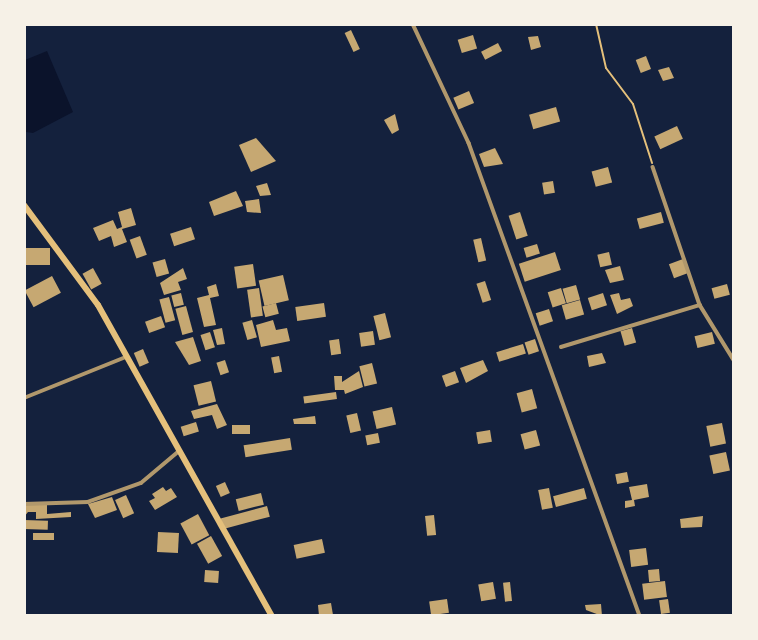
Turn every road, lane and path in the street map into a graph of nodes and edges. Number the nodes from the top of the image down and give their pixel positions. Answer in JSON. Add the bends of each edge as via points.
{"nodes":[{"id":1,"x":413,"y":24,"type":"edge"},
{"id":2,"x":596,"y":24,"type":"edge"},
{"id":3,"x":653,"y":167,"type":"joint"},
{"id":4,"x":24,"y":205,"type":"edge"},
{"id":5,"x":701,"y":304,"type":"junction"},
{"id":6,"x":561,"y":347,"type":"dead end"},
{"id":7,"x":127,"y":356,"type":"junction"},
{"id":8,"x":733,"y":360,"type":"edge"},
{"id":9,"x":24,"y":398,"type":"edge"},
{"id":10,"x":178,"y":452,"type":"junction"},
{"id":11,"x":24,"y":504,"type":"edge"},
{"id":12,"x":272,"y":615,"type":"edge"},
{"id":13,"x":640,"y":615,"type":"edge"}],
"edges":[{"from":1,"to":13,"type":"street","via":[[469,143]]},
{"from":2,"to":3,"type":"path","via":[[606,68],[633,104]]},
{"from":3,"to":5,"type":"street"},
{"from":4,"to":7,"type":"main road","via":[[98,304]]},
{"from":5,"to":6,"type":"street"},
{"from":5,"to":8,"type":"street"},
{"from":7,"to":9,"type":"street"},
{"from":7,"to":10,"type":"main road"},
{"from":10,"to":11,"type":"street","via":[[141,483],[88,502]]},
{"from":10,"to":12,"type":"main road"}]}
